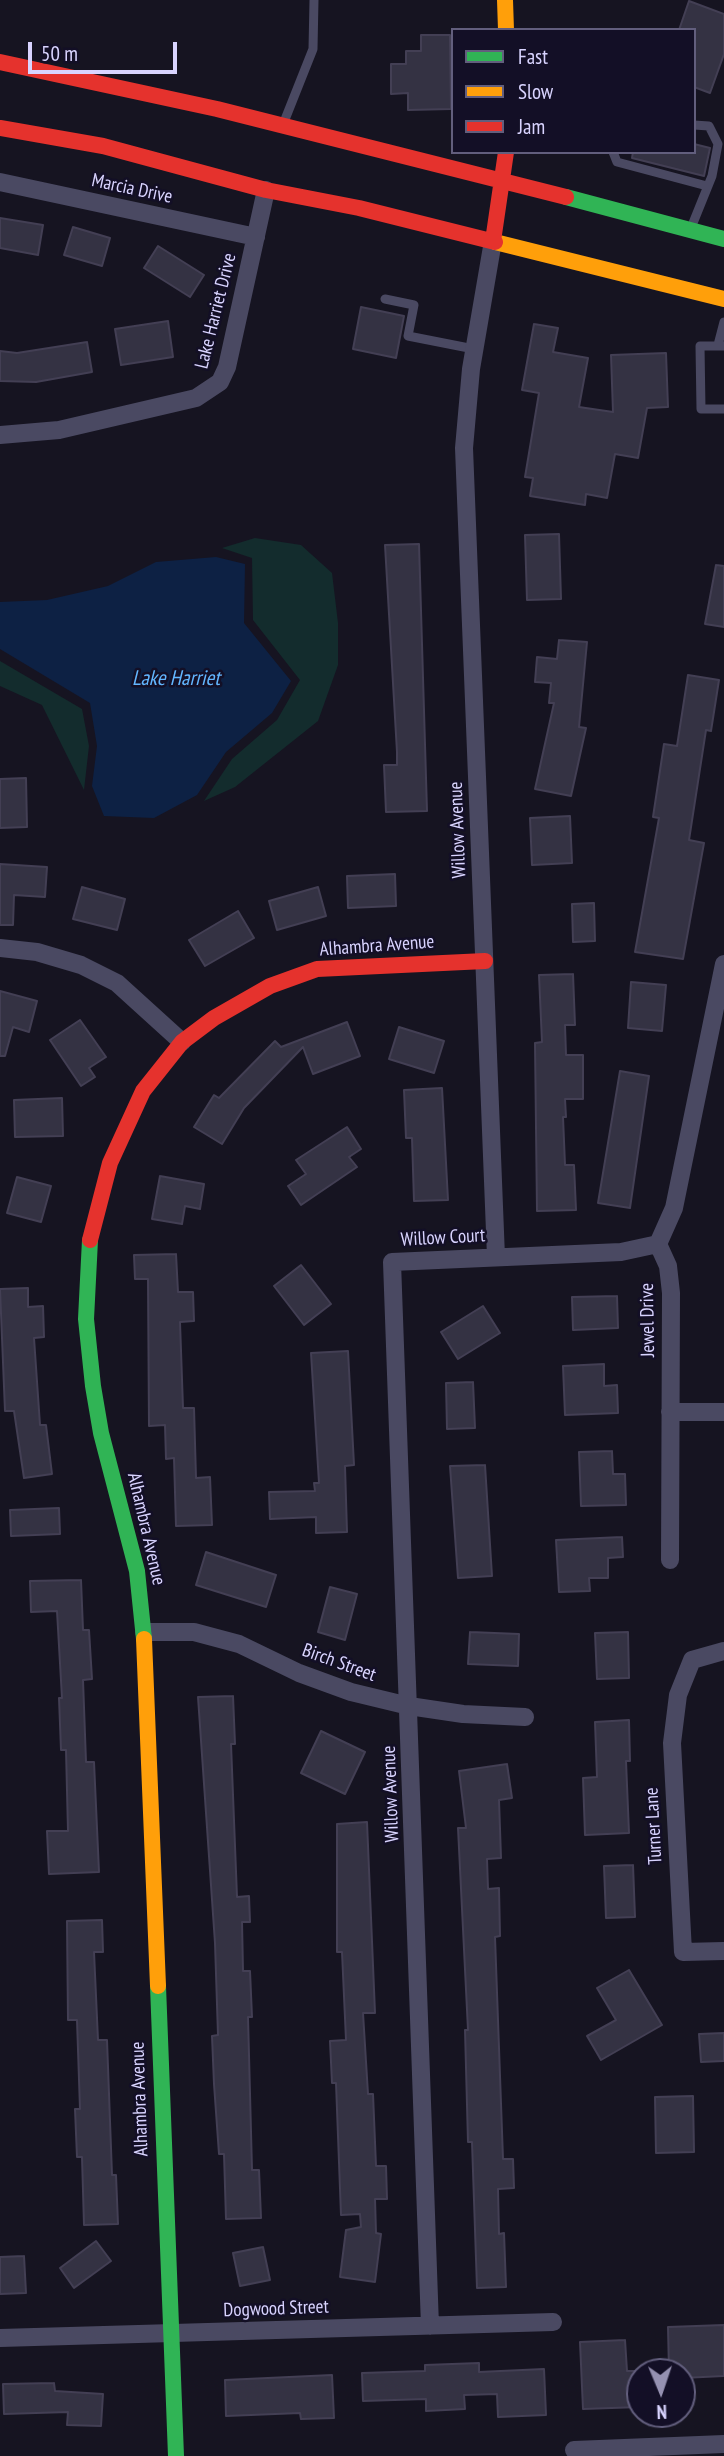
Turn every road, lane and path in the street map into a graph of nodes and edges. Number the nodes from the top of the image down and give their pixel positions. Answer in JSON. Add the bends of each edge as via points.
{"nodes":[{"id":1,"x":314,"y":0,"type":"edge"},
{"id":2,"x":505,"y":0,"type":"edge"},
{"id":3,"x":506,"y":28,"type":"edge"},
{"id":4,"x":0,"y":62,"type":"edge"},
{"id":5,"x":696,"y":125,"type":"edge"},
{"id":6,"x":282,"y":127,"type":"junction"},
{"id":7,"x":0,"y":128,"type":"edge"},
{"id":8,"x":506,"y":154,"type":"edge"},
{"id":9,"x":613,"y":154,"type":"edge"},
{"id":10,"x":504,"y":180,"type":"junction"},
{"id":11,"x":0,"y":182,"type":"edge"},
{"id":12,"x":707,"y":186,"type":"junction"},
{"id":13,"x":266,"y":190,"type":"junction"},
{"id":14,"x":691,"y":230,"type":"junction"},
{"id":15,"x":256,"y":237,"type":"junction"},
{"id":16,"x":724,"y":239,"type":"edge"},
{"id":17,"x":493,"y":241,"type":"junction"},
{"id":18,"x":385,"y":299,"type":"dead end"},
{"id":19,"x":724,"y":299,"type":"edge"},
{"id":20,"x":724,"y":322,"type":"edge"},
{"id":21,"x":721,"y":346,"type":"edge"},
{"id":22,"x":474,"y":349,"type":"junction"},
{"id":23,"x":724,"y":409,"type":"edge"},
{"id":24,"x":0,"y":435,"type":"edge"},
{"id":25,"x":0,"y":948,"type":"edge"},
{"id":26,"x":485,"y":961,"type":"junction"},
{"id":27,"x":724,"y":964,"type":"edge"},
{"id":28,"x":183,"y":1042,"type":"junction"},
{"id":29,"x":658,"y":1244,"type":"junction"},
{"id":30,"x":496,"y":1256,"type":"junction"},
{"id":31,"x":392,"y":1262,"type":"joint"},
{"id":32,"x":670,"y":1412,"type":"junction"},
{"id":33,"x":724,"y":1412,"type":"edge"},
{"id":34,"x":670,"y":1560,"type":"dead end"},
{"id":35,"x":144,"y":1632,"type":"junction"},
{"id":36,"x":724,"y":1651,"type":"edge"},
{"id":37,"x":409,"y":1706,"type":"junction"},
{"id":38,"x":525,"y":1717,"type":"dead end"},
{"id":39,"x":724,"y":1951,"type":"edge"},
{"id":40,"x":553,"y":2322,"type":"dead end"},
{"id":41,"x":430,"y":2326,"type":"junction"},
{"id":42,"x":170,"y":2333,"type":"junction"},
{"id":43,"x":0,"y":2339,"type":"edge"},
{"id":44,"x":724,"y":2444,"type":"edge"},
{"id":45,"x":574,"y":2450,"type":"dead end"},
{"id":46,"x":176,"y":2456,"type":"edge"}],
"edges":[{"from":1,"to":6,"type":"lane","via":[[313,49]]},
{"from":2,"to":3,"type":"street"},
{"from":4,"to":6,"type":"street"},
{"from":5,"to":12,"type":"lane","via":[[709,126],[718,144]]},
{"from":6,"to":10,"type":"street"},
{"from":7,"to":13,"type":"street","via":[[103,146]]},
{"from":8,"to":10,"type":"street"},
{"from":9,"to":12,"type":"lane","via":[[617,163]]},
{"from":10,"to":14,"type":"street"},
{"from":10,"to":17,"type":"street"},
{"from":11,"to":15,"type":"street","name":"Marcia Drive"},
{"from":12,"to":14,"type":"lane"},
{"from":13,"to":15,"type":"street","name":"Lake Harriet Drive"},
{"from":13,"to":17,"type":"street"},
{"from":14,"to":16,"type":"street"},
{"from":15,"to":24,"type":"street","name":"Lake Harriet Drive","via":[[227,367],[210,391],[59,430]]},
{"from":17,"to":19,"type":"street"},
{"from":17,"to":22,"type":"street","name":"Willow Avenue"},
{"from":18,"to":22,"type":"lane","via":[[414,305],[408,336]]},
{"from":20,"to":21,"type":"lane"},
{"from":21,"to":23,"type":"lane","via":[[700,345],[701,409]]},
{"from":22,"to":26,"type":"street","name":"Willow Avenue","via":[[464,448]]},
{"from":25,"to":28,"type":"street","via":[[37,952],[81,965],[117,983]]},
{"from":26,"to":28,"type":"street","name":"Alhambra Avenue","via":[[317,969],[238,1002]]},
{"from":26,"to":30,"type":"street","name":"Willow Avenue"},
{"from":27,"to":29,"type":"street","via":[[674,1208]]},
{"from":28,"to":35,"type":"street","name":"Alhambra Avenue","via":[[144,1091],[110,1163],[90,1239],[87,1278],[93,1386],[137,1571]]},
{"from":29,"to":30,"type":"street","via":[[621,1252]]},
{"from":29,"to":32,"type":"street","name":"Jewel Drive","via":[[668,1266],[671,1293]]},
{"from":30,"to":31,"type":"street","name":"Willow Court"},
{"from":31,"to":37,"type":"street","name":"Willow Avenue"},
{"from":32,"to":33,"type":"street"},
{"from":32,"to":34,"type":"street","name":"Jewel Drive"},
{"from":35,"to":37,"type":"street","name":"Birch Street","via":[[194,1632],[239,1644],[351,1692]]},
{"from":35,"to":42,"type":"street","name":"Alhambra Avenue"},
{"from":36,"to":39,"type":"street","name":"Turner Lane","via":[[692,1660],[678,1695],[671,1743],[683,1952]]},
{"from":37,"to":38,"type":"street","name":"Birch Street"},
{"from":37,"to":41,"type":"street","name":"Willow Avenue"},
{"from":40,"to":41,"type":"street","name":"Dogwood Street"},
{"from":41,"to":42,"type":"street","name":"Dogwood Street"},
{"from":42,"to":43,"type":"street","name":"Dogwood Street"},
{"from":42,"to":46,"type":"street","name":"Alhambra Avenue"},
{"from":44,"to":45,"type":"street"}]}
